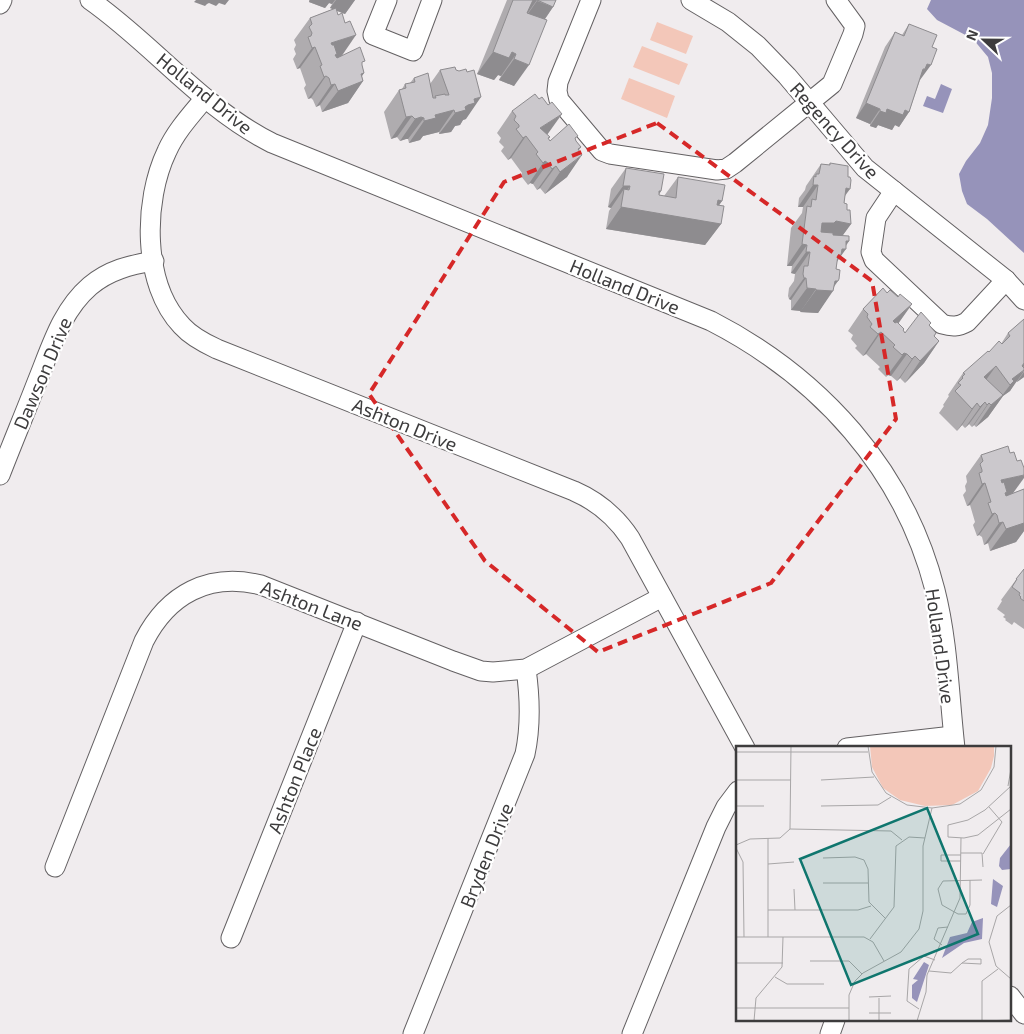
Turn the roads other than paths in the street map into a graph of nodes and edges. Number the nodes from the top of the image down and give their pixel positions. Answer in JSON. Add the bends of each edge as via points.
{"nodes":[{"id":1,"x":2,"y":0,"type":"edge"},
{"id":2,"x":90,"y":0,"type":"edge"},
{"id":3,"x":387,"y":0,"type":"edge"},
{"id":4,"x":432,"y":0,"type":"edge"},
{"id":5,"x":591,"y":0,"type":"edge"},
{"id":6,"x":691,"y":0,"type":"edge"},
{"id":7,"x":836,"y":0,"type":"edge"},
{"id":8,"x":0,"y":4,"type":"edge"},
{"id":9,"x":205,"y":98,"type":"junction"},
{"id":10,"x":810,"y":103,"type":"junction"},
{"id":11,"x":894,"y":191,"type":"junction"},
{"id":12,"x":154,"y":261,"type":"junction"},
{"id":13,"x":1006,"y":280,"type":"junction"},
{"id":14,"x":1024,"y":300,"type":"edge"},
{"id":15,"x":0,"y":475,"type":"edge"},
{"id":16,"x":662,"y":597,"type":"junction"},
{"id":17,"x":357,"y":622,"type":"junction"},
{"id":18,"x":526,"y":669,"type":"junction"},
{"id":19,"x":954,"y":742,"type":"edge"},
{"id":20,"x":743,"y":746,"type":"edge"},
{"id":21,"x":883,"y":746,"type":"edge"},
{"id":22,"x":736,"y":794,"type":"edge"},
{"id":23,"x":55,"y":868,"type":"dead end"},
{"id":24,"x":231,"y":938,"type":"dead end"},
{"id":25,"x":1012,"y":999,"type":"edge"},
{"id":26,"x":1024,"y":1014,"type":"edge"},
{"id":27,"x":834,"y":1022,"type":"edge"},
{"id":28,"x":413,"y":1034,"type":"edge"},
{"id":29,"x":632,"y":1034,"type":"edge"},
{"id":30,"x":830,"y":1034,"type":"edge"}],
"edges":[{"from":1,"to":8,"type":"street"},
{"from":2,"to":9,"type":"street","name":"Holland Drive","via":[[126,27]]},
{"from":3,"to":4,"type":"street","via":[[373,35],[412,51]]},
{"from":5,"to":10,"type":"street","via":[[557,91],[559,100],[602,151],[707,169],[726,169]]},
{"from":6,"to":10,"type":"street","name":"Regency Drive","via":[[728,22],[758,46]]},
{"from":7,"to":10,"type":"street","via":[[855,26],[853,34],[832,84]]},
{"from":9,"to":12,"type":"street","name":"Ashton Drive","via":[[175,135],[158,174],[151,214]]},
{"from":9,"to":19,"type":"street","name":"Holland Drive","via":[[240,125],[272,143],[711,321],[746,340],[824,400],[847,423],[882,470],[911,523],[935,589],[941,619]]},
{"from":10,"to":11,"type":"street","name":"Regency Drive","via":[[865,168]]},
{"from":11,"to":13,"type":"street","name":"Regency Drive"},
{"from":11,"to":13,"type":"street","via":[[876,218],[871,252],[874,260],[942,324],[951,327],[967,322]]},
{"from":12,"to":15,"type":"street","name":"Dawson Drive","via":[[114,271],[90,286],[75,302],[58,330]]},
{"from":12,"to":16,"type":"street","name":"Ashton Drive","via":[[165,304],[184,328],[202,342],[590,499],[624,529]]},
{"from":13,"to":14,"type":"street","name":"Regency Drive"},
{"from":16,"to":18,"type":"street","name":"Ashton Lane"},
{"from":16,"to":20,"type":"street","name":"Ashton Drive"},
{"from":17,"to":18,"type":"street","name":"Ashton Lane","via":[[482,671]]},
{"from":17,"to":23,"type":"street","name":"Ashton Lane","via":[[245,581],[208,584],[172,603],[144,641]]},
{"from":17,"to":24,"type":"street","name":"Ashton Place"},
{"from":18,"to":28,"type":"street","name":"Bryden Drive","via":[[529,723],[525,754]]},
{"from":19,"to":21,"type":"street"},
{"from":22,"to":29,"type":"street","via":[[716,827]]},
{"from":25,"to":26,"type":"street"},
{"from":27,"to":30,"type":"street"}]}
